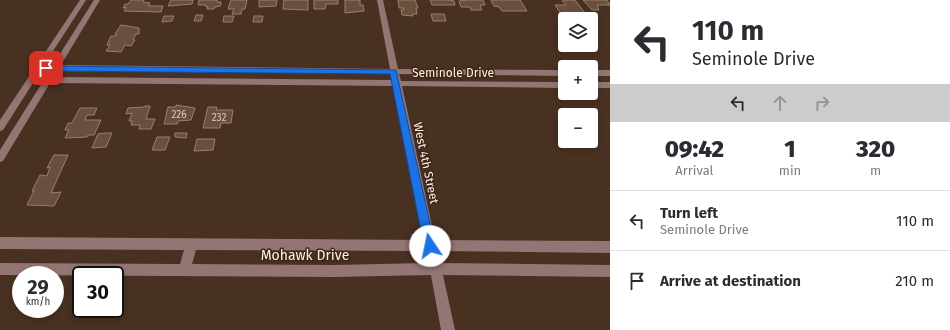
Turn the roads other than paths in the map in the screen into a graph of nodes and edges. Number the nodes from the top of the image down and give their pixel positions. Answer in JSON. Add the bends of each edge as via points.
{"nodes":[{"id":1,"x":82,"y":0,"type":"edge"},
{"id":2,"x":97,"y":0,"type":"edge"},
{"id":3,"x":380,"y":0,"type":"edge"},
{"id":4,"x":38,"y":68,"type":"junction"},
{"id":5,"x":54,"y":68,"type":"junction"},
{"id":6,"x":223,"y":70,"type":"junction"},
{"id":7,"x":394,"y":72,"type":"junction"},
{"id":8,"x":558,"y":73,"type":"edge"},
{"id":9,"x":598,"y":73,"type":"edge"},
{"id":10,"x":610,"y":73,"type":"edge"},
{"id":11,"x":30,"y":80,"type":"junction"},
{"id":12,"x":47,"y":80,"type":"junction"},
{"id":13,"x":220,"y":81,"type":"junction"},
{"id":14,"x":396,"y":85,"type":"junction"},
{"id":15,"x":558,"y":85,"type":"edge"},
{"id":16,"x":598,"y":85,"type":"edge"},
{"id":17,"x":610,"y":85,"type":"edge"},
{"id":18,"x":0,"y":127,"type":"edge"},
{"id":19,"x":0,"y":158,"type":"edge"},
{"id":20,"x":0,"y":243,"type":"edge"},
{"id":21,"x":191,"y":244,"type":"junction"},
{"id":22,"x":430,"y":246,"type":"junction"},
{"id":23,"x":610,"y":247,"type":"edge"},
{"id":24,"x":0,"y":269,"type":"edge"},
{"id":25,"x":435,"y":269,"type":"junction"},
{"id":26,"x":185,"y":270,"type":"junction"},
{"id":27,"x":610,"y":271,"type":"edge"},
{"id":28,"x":448,"y":330,"type":"edge"}],
"edges":[{"from":1,"to":4,"type":"street"},
{"from":2,"to":5,"type":"street"},
{"from":3,"to":7,"type":"street","name":"West 4th Street"},
{"from":4,"to":5,"type":"street","name":"Seminole Drive"},
{"from":4,"to":11,"type":"street"},
{"from":5,"to":6,"type":"street","name":"Seminole Drive"},
{"from":5,"to":12,"type":"street"},
{"from":6,"to":7,"type":"street","name":"Seminole Drive"},
{"from":6,"to":13,"type":"street"},
{"from":7,"to":8,"type":"street","name":"Seminole Drive"},
{"from":7,"to":14,"type":"street","name":"West 4th Street"},
{"from":9,"to":10,"type":"street"},
{"from":11,"to":12,"type":"street","name":"Seminole Drive"},
{"from":11,"to":18,"type":"street"},
{"from":12,"to":13,"type":"street","name":"Seminole Drive"},
{"from":12,"to":19,"type":"street"},
{"from":13,"to":14,"type":"street","name":"Seminole Drive"},
{"from":14,"to":15,"type":"street","name":"Seminole Drive"},
{"from":14,"to":22,"type":"street","name":"West 4th Street"},
{"from":16,"to":17,"type":"street"},
{"from":20,"to":21,"type":"street","name":"Mohawk Drive"},
{"from":21,"to":22,"type":"street","name":"Mohawk Drive"},
{"from":21,"to":26,"type":"street"},
{"from":22,"to":23,"type":"street","name":"Mohawk Drive"},
{"from":22,"to":25,"type":"street","name":"West 4th Street"},
{"from":24,"to":26,"type":"street","name":"Mohawk Drive"},
{"from":25,"to":26,"type":"street","name":"Mohawk Drive"},
{"from":25,"to":27,"type":"street","name":"Mohawk Drive"},
{"from":25,"to":28,"type":"street","name":"West 4th Street"}]}
